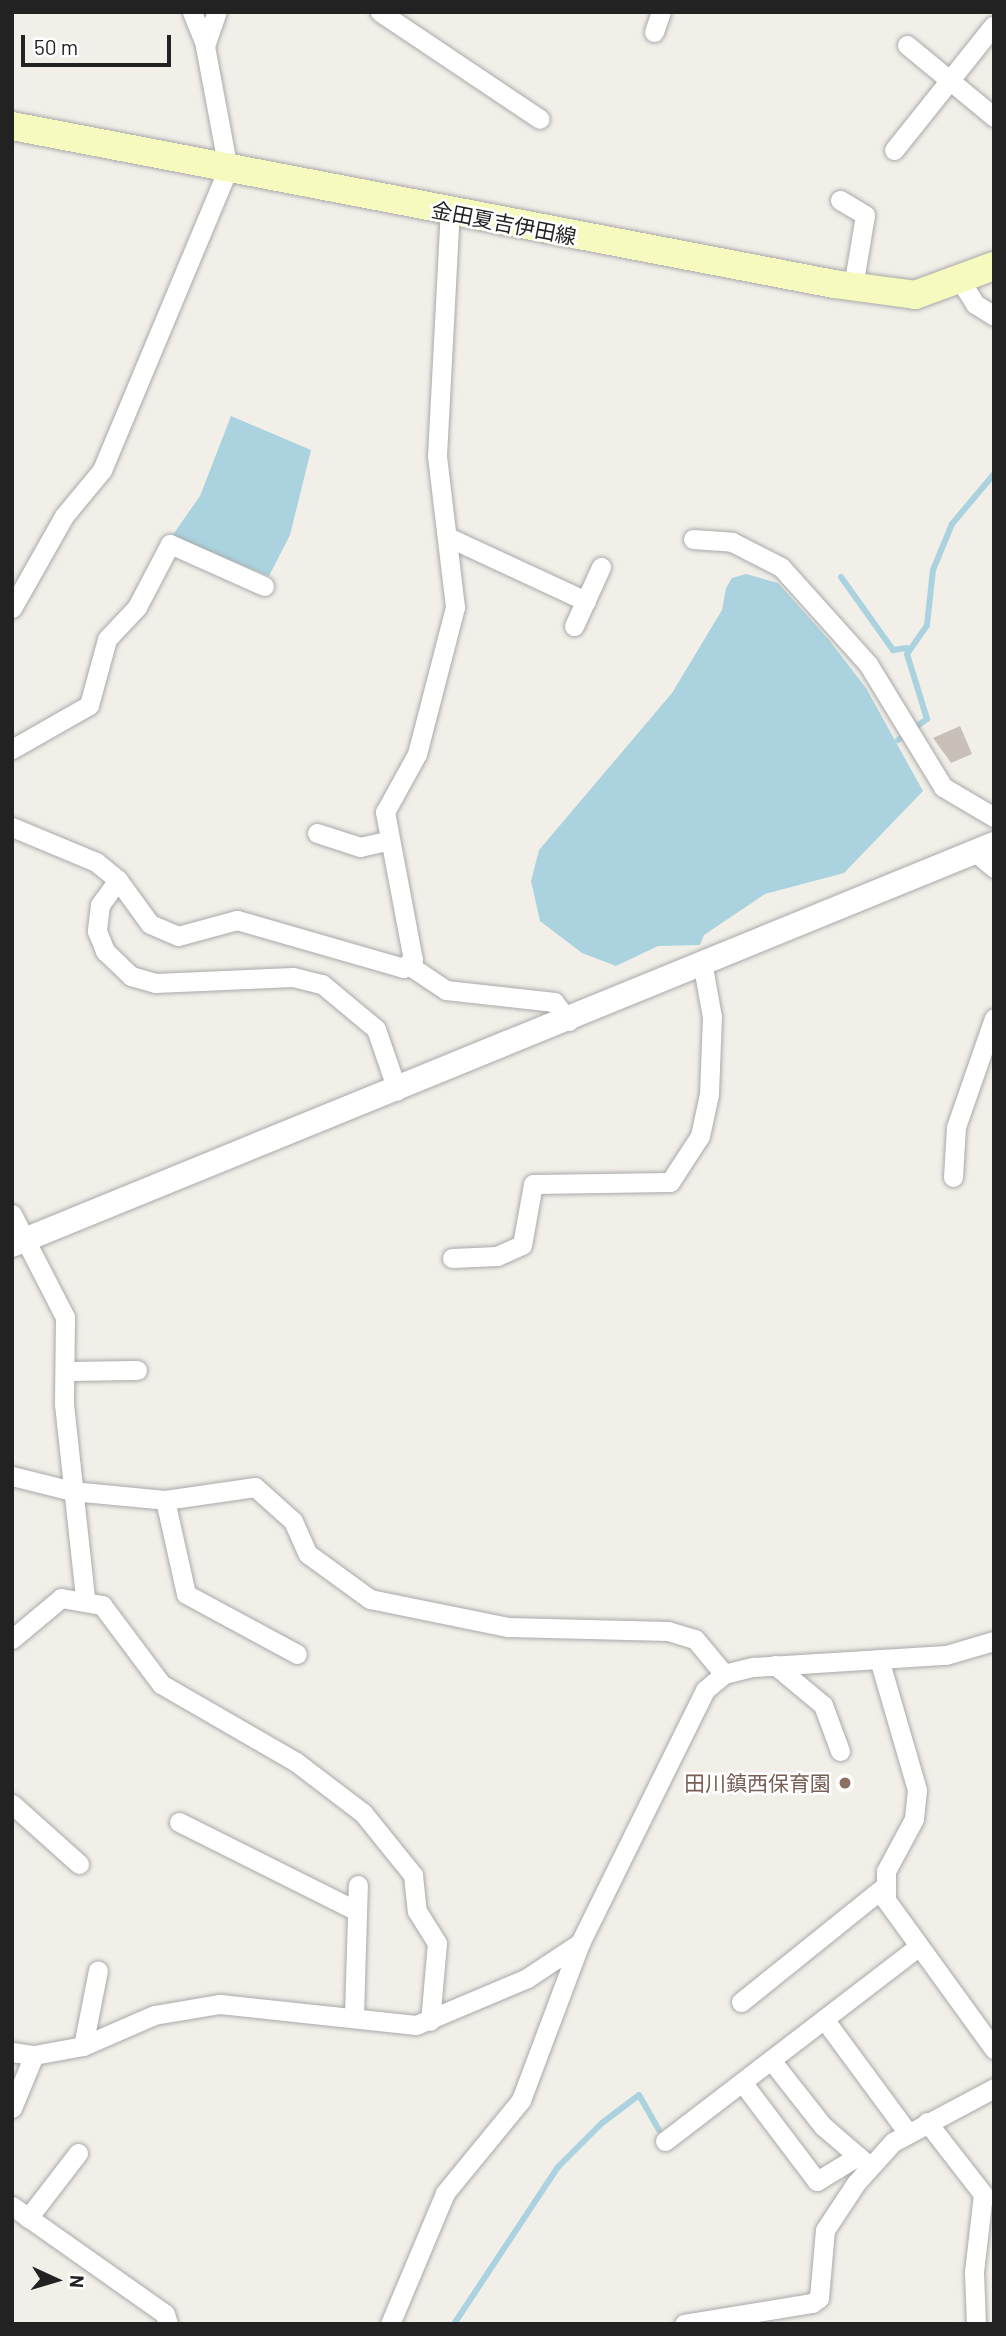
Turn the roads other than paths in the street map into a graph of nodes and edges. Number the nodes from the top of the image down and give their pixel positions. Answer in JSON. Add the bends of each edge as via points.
{"nodes":[{"id":1,"x":192,"y":12,"type":"edge"},
{"id":2,"x":217,"y":12,"type":"edge"},
{"id":3,"x":380,"y":12,"type":"edge"},
{"id":4,"x":661,"y":12,"type":"edge"},
{"id":5,"x":993,"y":26,"type":"edge"},
{"id":6,"x":654,"y":32,"type":"dead end"},
{"id":7,"x":907,"y":45,"type":"dead end"},
{"id":8,"x":205,"y":46,"type":"junction"},
{"id":9,"x":947,"y":79,"type":"junction"},
{"id":10,"x":994,"y":117,"type":"edge"},
{"id":11,"x":540,"y":119,"type":"dead end"},
{"id":12,"x":12,"y":126,"type":"edge"},
{"id":13,"x":894,"y":150,"type":"dead end"},
{"id":14,"x":228,"y":169,"type":"junction"},
{"id":15,"x":840,"y":200,"type":"dead end"},
{"id":16,"x":450,"y":212,"type":"junction"},
{"id":17,"x":994,"y":267,"type":"edge"},
{"id":18,"x":962,"y":283,"type":"junction"},
{"id":19,"x":853,"y":287,"type":"junction"},
{"id":20,"x":994,"y":316,"type":"edge"},
{"id":21,"x":450,"y":538,"type":"junction"},
{"id":22,"x":693,"y":539,"type":"dead end"},
{"id":23,"x":601,"y":567,"type":"dead end"},
{"id":24,"x":264,"y":586,"type":"dead end"},
{"id":25,"x":586,"y":601,"type":"junction"},
{"id":26,"x":12,"y":608,"type":"edge"},
{"id":27,"x":574,"y":626,"type":"dead end"},
{"id":28,"x":12,"y":752,"type":"edge"},
{"id":29,"x":994,"y":817,"type":"edge"},
{"id":30,"x":12,"y":827,"type":"edge"},
{"id":31,"x":317,"y":833,"type":"dead end"},
{"id":32,"x":387,"y":841,"type":"junction"},
{"id":33,"x":984,"y":848,"type":"edge"},
{"id":34,"x":994,"y":868,"type":"edge"},
{"id":35,"x":118,"y":880,"type":"junction"},
{"id":36,"x":407,"y":964,"type":"junction"},
{"id":37,"x":703,"y":967,"type":"junction"},
{"id":38,"x":994,"y":1017,"type":"edge"},
{"id":39,"x":569,"y":1021,"type":"junction"},
{"id":40,"x":397,"y":1090,"type":"junction"},
{"id":41,"x":953,"y":1177,"type":"dead end"},
{"id":42,"x":17,"y":1231,"type":"edge"},
{"id":43,"x":452,"y":1258,"type":"dead end"},
{"id":44,"x":137,"y":1370,"type":"dead end"},
{"id":45,"x":65,"y":1371,"type":"junction"},
{"id":46,"x":12,"y":1476,"type":"edge"},
{"id":47,"x":72,"y":1491,"type":"junction"},
{"id":48,"x":165,"y":1500,"type":"junction"},
{"id":49,"x":85,"y":1598,"type":"junction"},
{"id":50,"x":12,"y":1639,"type":"edge"},
{"id":51,"x":994,"y":1641,"type":"edge"},
{"id":52,"x":297,"y":1654,"type":"dead end"},
{"id":53,"x":879,"y":1659,"type":"junction"},
{"id":54,"x":775,"y":1665,"type":"junction"},
{"id":55,"x":724,"y":1674,"type":"junction"},
{"id":56,"x":840,"y":1751,"type":"dead end"},
{"id":57,"x":12,"y":1804,"type":"edge"},
{"id":58,"x":179,"y":1822,"type":"dead end"},
{"id":59,"x":79,"y":1864,"type":"dead end"},
{"id":60,"x":358,"y":1885,"type":"dead end"},
{"id":61,"x":883,"y":1888,"type":"junction"},
{"id":62,"x":357,"y":1911,"type":"junction"},
{"id":63,"x":580,"y":1943,"type":"junction"},
{"id":64,"x":919,"y":1946,"type":"junction"},
{"id":65,"x":98,"y":1970,"type":"dead end"},
{"id":66,"x":741,"y":2002,"type":"dead end"},
{"id":67,"x":354,"y":2016,"type":"junction"},
{"id":68,"x":824,"y":2020,"type":"junction"},
{"id":69,"x":430,"y":2021,"type":"junction"},
{"id":70,"x":83,"y":2046,"type":"junction"},
{"id":71,"x":994,"y":2049,"type":"edge"},
{"id":72,"x":12,"y":2052,"type":"edge"},
{"id":73,"x":34,"y":2055,"type":"junction"},
{"id":74,"x":771,"y":2060,"type":"junction"},
{"id":75,"x":741,"y":2082,"type":"junction"},
{"id":76,"x":994,"y":2088,"type":"edge"},
{"id":77,"x":12,"y":2108,"type":"edge"},
{"id":78,"x":928,"y":2122,"type":"junction"},
{"id":79,"x":908,"y":2133,"type":"junction"},
{"id":80,"x":664,"y":2141,"type":"dead end"},
{"id":81,"x":78,"y":2152,"type":"dead end"},
{"id":82,"x":864,"y":2162,"type":"junction"},
{"id":83,"x":20,"y":2212,"type":"edge"},
{"id":84,"x":168,"y":2324,"type":"edge"},
{"id":85,"x":390,"y":2324,"type":"edge"},
{"id":86,"x":684,"y":2324,"type":"edge"},
{"id":87,"x":976,"y":2324,"type":"edge"}],
"edges":[{"from":1,"to":8,"type":"street"},
{"from":2,"to":8,"type":"street"},
{"from":3,"to":11,"type":"street"},
{"from":4,"to":6,"type":"street"},
{"from":5,"to":9,"type":"street"},
{"from":7,"to":9,"type":"street"},
{"from":8,"to":14,"type":"street"},
{"from":9,"to":10,"type":"street"},
{"from":9,"to":13,"type":"street"},
{"from":12,"to":14,"type":"main road","name":"金田夏吉伊田線"},
{"from":14,"to":16,"type":"main road","name":"金田夏吉伊田線"},
{"from":14,"to":26,"type":"street","via":[[102,470],[64,516]]},
{"from":15,"to":19,"type":"street","via":[[865,215]]},
{"from":16,"to":19,"type":"main road","name":"金田夏吉伊田線"},
{"from":16,"to":21,"type":"street","via":[[437,456]]},
{"from":17,"to":18,"type":"main road","name":"金田夏吉伊田線"},
{"from":18,"to":19,"type":"main road","name":"金田夏吉伊田線","via":[[915,295]]},
{"from":18,"to":20,"type":"street","via":[[975,304]]},
{"from":21,"to":25,"type":"street"},
{"from":21,"to":32,"type":"street","via":[[455,607],[417,754],[385,812]]},
{"from":22,"to":29,"type":"street","via":[[732,542],[781,567],[843,631],[943,787]]},
{"from":23,"to":25,"type":"street"},
{"from":24,"to":28,"type":"street","via":[[170,544],[137,607],[107,639],[89,705]]},
{"from":25,"to":27,"type":"street"},
{"from":30,"to":35,"type":"street","via":[[96,862]]},
{"from":31,"to":32,"type":"street","via":[[360,847]]},
{"from":32,"to":36,"type":"street","via":[[412,960]]},
{"from":33,"to":34,"type":"street"},
{"from":33,"to":37,"type":"street"},
{"from":35,"to":36,"type":"street","via":[[150,925],[178,936],[237,920]]},
{"from":35,"to":40,"type":"street","via":[[100,905],[97,931],[105,951],[131,976],[155,983],[293,977],[322,984],[376,1029]]},
{"from":36,"to":39,"type":"street","via":[[446,990],[554,1002]]},
{"from":37,"to":39,"type":"street"},
{"from":37,"to":43,"type":"street","via":[[712,1017],[709,1094],[700,1136],[670,1182],[533,1184],[522,1245],[497,1256]]},
{"from":38,"to":41,"type":"street","via":[[956,1127]]},
{"from":39,"to":40,"type":"street"},
{"from":40,"to":42,"type":"street"},
{"from":42,"to":45,"type":"street","via":[[62,1301]]},
{"from":44,"to":45,"type":"street"},
{"from":45,"to":47,"type":"street"},
{"from":46,"to":47,"type":"street"},
{"from":47,"to":48,"type":"street"},
{"from":47,"to":49,"type":"street"},
{"from":48,"to":52,"type":"street","via":[[186,1594]]},
{"from":48,"to":55,"type":"street","via":[[255,1487],[293,1521],[308,1554],[370,1599],[508,1627],[668,1631],[695,1639]]},
{"from":49,"to":50,"type":"street","via":[[61,1598]]},
{"from":49,"to":69,"type":"street","via":[[102,1605],[160,1684],[296,1762],[363,1813],[414,1875],[417,1911],[437,1943]]},
{"from":51,"to":53,"type":"street","via":[[946,1655]]},
{"from":53,"to":54,"type":"street"},
{"from":53,"to":61,"type":"street","via":[[916,1790],[915,1819]]},
{"from":54,"to":55,"type":"street"},
{"from":54,"to":56,"type":"street","via":[[824,1705]]},
{"from":55,"to":63,"type":"street","via":[[705,1690]]},
{"from":57,"to":59,"type":"street"},
{"from":58,"to":62,"type":"street"},
{"from":60,"to":62,"type":"street"},
{"from":61,"to":64,"type":"street"},
{"from":61,"to":66,"type":"street"},
{"from":62,"to":67,"type":"street"},
{"from":63,"to":69,"type":"street","via":[[527,1978]]},
{"from":63,"to":85,"type":"street","via":[[521,2100],[445,2193]]},
{"from":64,"to":68,"type":"street"},
{"from":64,"to":71,"type":"street"},
{"from":65,"to":70,"type":"street"},
{"from":67,"to":69,"type":"street"},
{"from":67,"to":70,"type":"street","via":[[220,2004],[154,2015]]},
{"from":68,"to":74,"type":"street"},
{"from":68,"to":79,"type":"street"},
{"from":70,"to":73,"type":"street"},
{"from":72,"to":73,"type":"street"},
{"from":73,"to":77,"type":"street"},
{"from":74,"to":75,"type":"street"},
{"from":74,"to":82,"type":"street","via":[[823,2126]]},
{"from":75,"to":80,"type":"street"},
{"from":75,"to":82,"type":"street","via":[[817,2181]]},
{"from":76,"to":78,"type":"street"},
{"from":78,"to":79,"type":"street"},
{"from":78,"to":87,"type":"street","via":[[983,2194],[974,2272]]},
{"from":79,"to":82,"type":"street"},
{"from":81,"to":83,"type":"street"},
{"from":82,"to":86,"type":"street","via":[[825,2230],[819,2298],[812,2303]]},
{"from":83,"to":84,"type":"street","via":[[165,2314]]}]}
